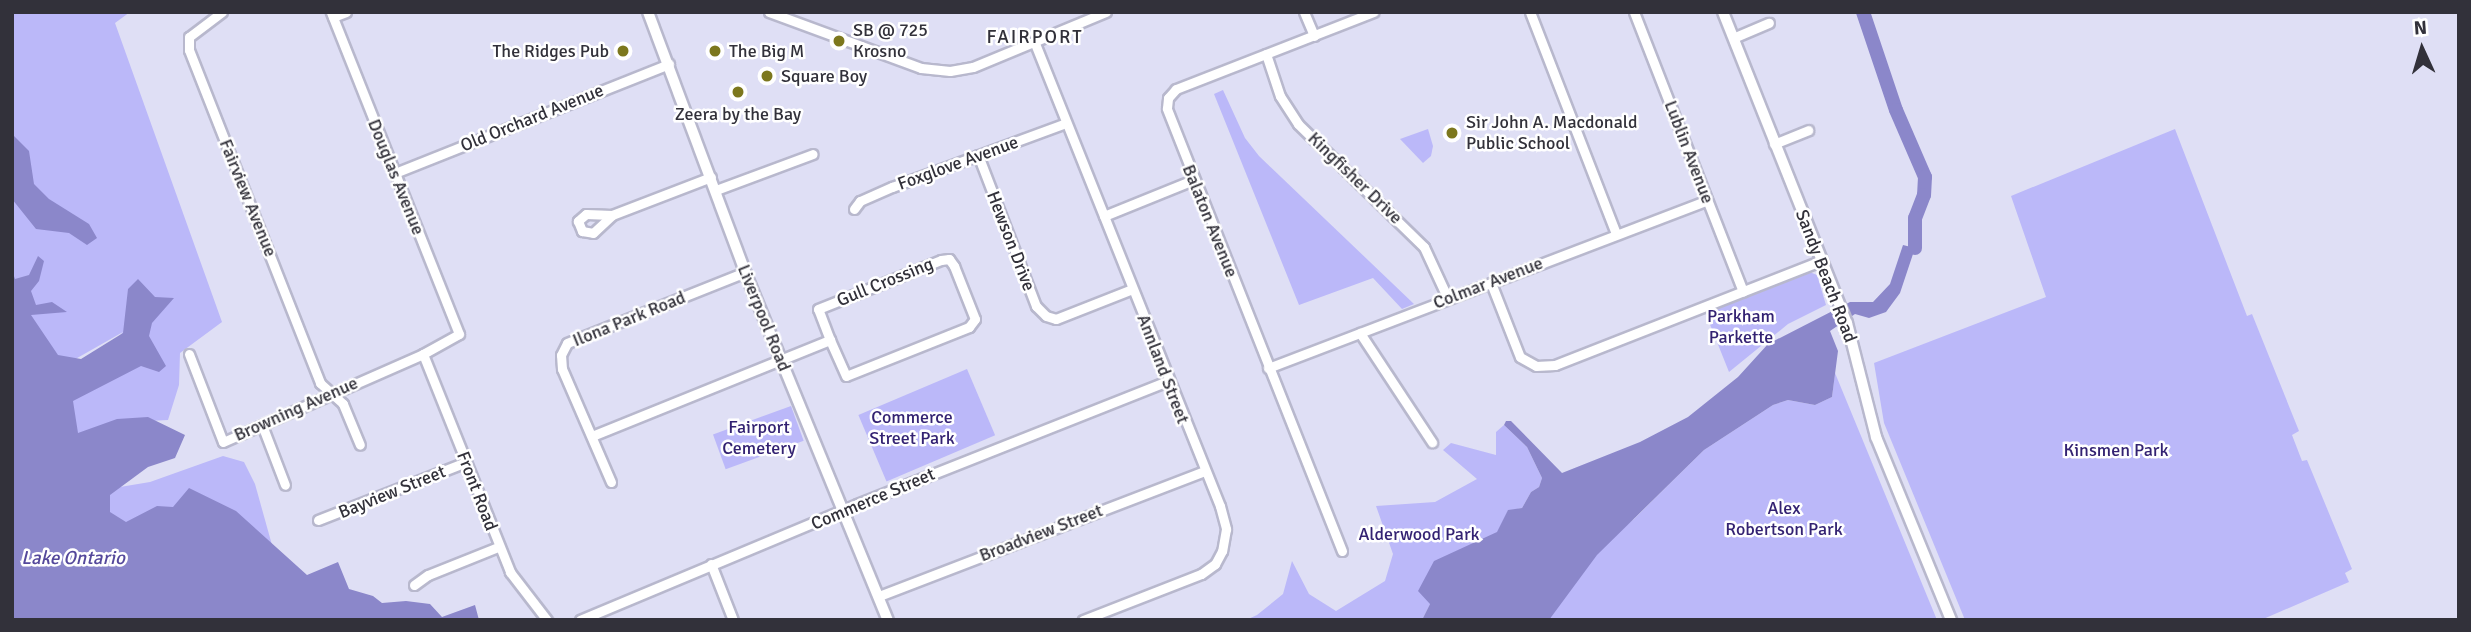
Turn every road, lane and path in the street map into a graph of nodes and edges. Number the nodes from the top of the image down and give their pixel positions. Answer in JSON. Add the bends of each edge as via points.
{"nodes":[{"id":1,"x":222,"y":12,"type":"edge"},
{"id":2,"x":346,"y":12,"type":"edge"},
{"id":3,"x":648,"y":12,"type":"edge"},
{"id":4,"x":769,"y":12,"type":"edge"},
{"id":5,"x":1106,"y":12,"type":"edge"},
{"id":6,"x":1304,"y":12,"type":"edge"},
{"id":7,"x":1374,"y":12,"type":"edge"},
{"id":8,"x":1530,"y":12,"type":"edge"},
{"id":9,"x":1634,"y":12,"type":"edge"},
{"id":10,"x":1723,"y":12,"type":"edge"},
{"id":11,"x":332,"y":14,"type":"edge"},
{"id":12,"x":1769,"y":23,"type":"dead end"},
{"id":13,"x":1314,"y":36,"type":"junction"},
{"id":14,"x":1733,"y":38,"type":"junction"},
{"id":15,"x":1034,"y":41,"type":"junction"},
{"id":16,"x":1266,"y":54,"type":"junction"},
{"id":17,"x":668,"y":64,"type":"junction"},
{"id":18,"x":1066,"y":123,"type":"junction"},
{"id":19,"x":1808,"y":130,"type":"dead end"},
{"id":20,"x":1774,"y":144,"type":"junction"},
{"id":21,"x":813,"y":154,"type":"dead end"},
{"id":22,"x":978,"y":155,"type":"junction"},
{"id":23,"x":396,"y":173,"type":"junction"},
{"id":24,"x":712,"y":177,"type":"junction"},
{"id":25,"x":1193,"y":180,"type":"junction"},
{"id":26,"x":716,"y":190,"type":"junction"},
{"id":27,"x":1707,"y":200,"type":"junction"},
{"id":28,"x":854,"y":209,"type":"dead end"},
{"id":29,"x":612,"y":215,"type":"dead end"},
{"id":30,"x":1104,"y":216,"type":"junction"},
{"id":31,"x":1616,"y":234,"type":"junction"},
{"id":32,"x":1820,"y":261,"type":"junction"},
{"id":33,"x":745,"y":272,"type":"junction"},
{"id":34,"x":1491,"y":283,"type":"junction"},
{"id":35,"x":1132,"y":289,"type":"junction"},
{"id":36,"x":1742,"y":291,"type":"junction"},
{"id":37,"x":1448,"y":299,"type":"junction"},
{"id":38,"x":1360,"y":333,"type":"junction"},
{"id":39,"x":454,"y":339,"type":"joint"},
{"id":40,"x":830,"y":340,"type":"junction"},
{"id":41,"x":189,"y":354,"type":"dead end"},
{"id":42,"x":423,"y":354,"type":"junction"},
{"id":43,"x":781,"y":361,"type":"junction"},
{"id":44,"x":1268,"y":368,"type":"junction"},
{"id":45,"x":1168,"y":381,"type":"junction"},
{"id":46,"x":333,"y":392,"type":"junction"},
{"id":47,"x":262,"y":425,"type":"junction"},
{"id":48,"x":592,"y":436,"type":"junction"},
{"id":49,"x":1432,"y":442,"type":"dead end"},
{"id":50,"x":360,"y":445,"type":"dead end"},
{"id":51,"x":466,"y":462,"type":"junction"},
{"id":52,"x":1204,"y":471,"type":"junction"},
{"id":53,"x":611,"y":482,"type":"dead end"},
{"id":54,"x":285,"y":485,"type":"dead end"},
{"id":55,"x":844,"y":509,"type":"junction"},
{"id":56,"x":318,"y":520,"type":"dead end"},
{"id":57,"x":498,"y":547,"type":"junction"},
{"id":58,"x":1342,"y":551,"type":"dead end"},
{"id":59,"x":711,"y":564,"type":"junction"},
{"id":60,"x":414,"y":585,"type":"dead end"},
{"id":61,"x":879,"y":596,"type":"junction"},
{"id":62,"x":547,"y":620,"type":"edge"},
{"id":63,"x":580,"y":620,"type":"edge"},
{"id":64,"x":733,"y":620,"type":"edge"},
{"id":65,"x":888,"y":620,"type":"edge"},
{"id":66,"x":1083,"y":620,"type":"edge"},
{"id":67,"x":1951,"y":620,"type":"edge"}],
"edges":[{"from":1,"to":46,"type":"street","name":"Fairview Avenue","via":[[189,37],[189,50],[320,383]]},
{"from":2,"to":11,"type":"street"},
{"from":3,"to":17,"type":"street","name":"Liverpool Road"},
{"from":4,"to":15,"type":"street","via":[[921,68],[973,68]]},
{"from":5,"to":15,"type":"street"},
{"from":6,"to":13,"type":"street"},
{"from":7,"to":13,"type":"street","name":"Balaton Avenue"},
{"from":8,"to":31,"type":"street"},
{"from":9,"to":27,"type":"street","name":"Lublin Avenue"},
{"from":10,"to":14,"type":"street","name":"Sandy Beach Road"},
{"from":11,"to":23,"type":"street","name":"Douglas Avenue"},
{"from":12,"to":14,"type":"street"},
{"from":13,"to":16,"type":"street","name":"Balaton Avenue"},
{"from":14,"to":20,"type":"street","name":"Sandy Beach Road"},
{"from":15,"to":18,"type":"street","name":"Annland Street"},
{"from":16,"to":25,"type":"street","name":"Balaton Avenue","via":[[1176,89],[1168,98],[1167,108]]},
{"from":16,"to":37,"type":"street","name":"Kingfisher Drive","via":[[1280,96],[1297,124],[1424,247]]},
{"from":17,"to":23,"type":"street","name":"Old Orchard Avenue"},
{"from":17,"to":24,"type":"street","name":"Liverpool Road"},
{"from":18,"to":22,"type":"street","name":"Foxglove Avenue"},
{"from":18,"to":30,"type":"street","name":"Annland Street"},
{"from":19,"to":20,"type":"street"},
{"from":20,"to":32,"type":"street","name":"Sandy Beach Road"},
{"from":21,"to":26,"type":"street"},
{"from":22,"to":28,"type":"street","name":"Foxglove Avenue","via":[[860,201]]},
{"from":22,"to":35,"type":"street","name":"Hewson Drive","via":[[1036,306],[1045,316],[1056,318]]},
{"from":23,"to":39,"type":"street","name":"Douglas Avenue","via":[[456,325],[459,334]]},
{"from":24,"to":26,"type":"street","name":"Liverpool Road"},
{"from":24,"to":29,"type":"street"},
{"from":25,"to":30,"type":"street"},
{"from":25,"to":44,"type":"street","name":"Balaton Avenue"},
{"from":26,"to":33,"type":"street","name":"Liverpool Road"},
{"from":27,"to":31,"type":"street","name":"Colmar Avenue"},
{"from":27,"to":36,"type":"street","name":"Lublin Avenue"},
{"from":30,"to":35,"type":"street","name":"Annland Street"},
{"from":31,"to":34,"type":"street","name":"Colmar Avenue"},
{"from":32,"to":36,"type":"street"},
{"from":32,"to":67,"type":"street","name":"Sandy Beach Road","via":[[1847,323],[1876,437]]},
{"from":33,"to":43,"type":"street","name":"Liverpool Road"},
{"from":33,"to":48,"type":"street","name":"Ilona Park Road","via":[[566,343],[562,369]]},
{"from":34,"to":36,"type":"street","via":[[1520,357],[1536,366],[1555,365]]},
{"from":34,"to":37,"type":"street","name":"Colmar Avenue"},
{"from":35,"to":45,"type":"street","name":"Annland Street"},
{"from":37,"to":38,"type":"street","name":"Colmar Avenue"},
{"from":38,"to":44,"type":"street","name":"Colmar Avenue"},
{"from":38,"to":49,"type":"street"},
{"from":39,"to":42,"type":"street","name":"Browning Avenue"},
{"from":40,"to":40,"type":"street","name":"Gull Crossing","via":[[846,376],[969,327],[975,319],[954,265],[949,259],[941,260],[818,309]]},
{"from":40,"to":43,"type":"street"},
{"from":41,"to":47,"type":"street","name":"Browning Avenue","via":[[223,442]]},
{"from":42,"to":46,"type":"street","name":"Browning Avenue"},
{"from":42,"to":51,"type":"street","name":"Front Road"},
{"from":43,"to":48,"type":"street"},
{"from":43,"to":55,"type":"street","name":"Liverpool Road"},
{"from":44,"to":58,"type":"street","name":"Balaton Avenue"},
{"from":45,"to":52,"type":"street","name":"Annland Street"},
{"from":45,"to":55,"type":"street","name":"Commerce Street"},
{"from":46,"to":47,"type":"street","name":"Browning Avenue"},
{"from":46,"to":50,"type":"street"},
{"from":47,"to":54,"type":"street"},
{"from":48,"to":53,"type":"street","name":"Ilona Park Road"},
{"from":51,"to":56,"type":"street","name":"Bayview Street"},
{"from":51,"to":57,"type":"street","name":"Front Road"},
{"from":52,"to":61,"type":"street","name":"Broadview Street"},
{"from":52,"to":66,"type":"street","name":"Annland Street","via":[[1226,528],[1215,564],[1201,574]]},
{"from":55,"to":59,"type":"street","name":"Commerce Street"},
{"from":55,"to":61,"type":"street","name":"Liverpool Road"},
{"from":57,"to":60,"type":"street"},
{"from":57,"to":62,"type":"street","name":"Front Road","via":[[520,588]]},
{"from":59,"to":63,"type":"street","name":"Commerce Street"},
{"from":59,"to":64,"type":"street"},
{"from":61,"to":65,"type":"street","name":"Liverpool Road"}]}
